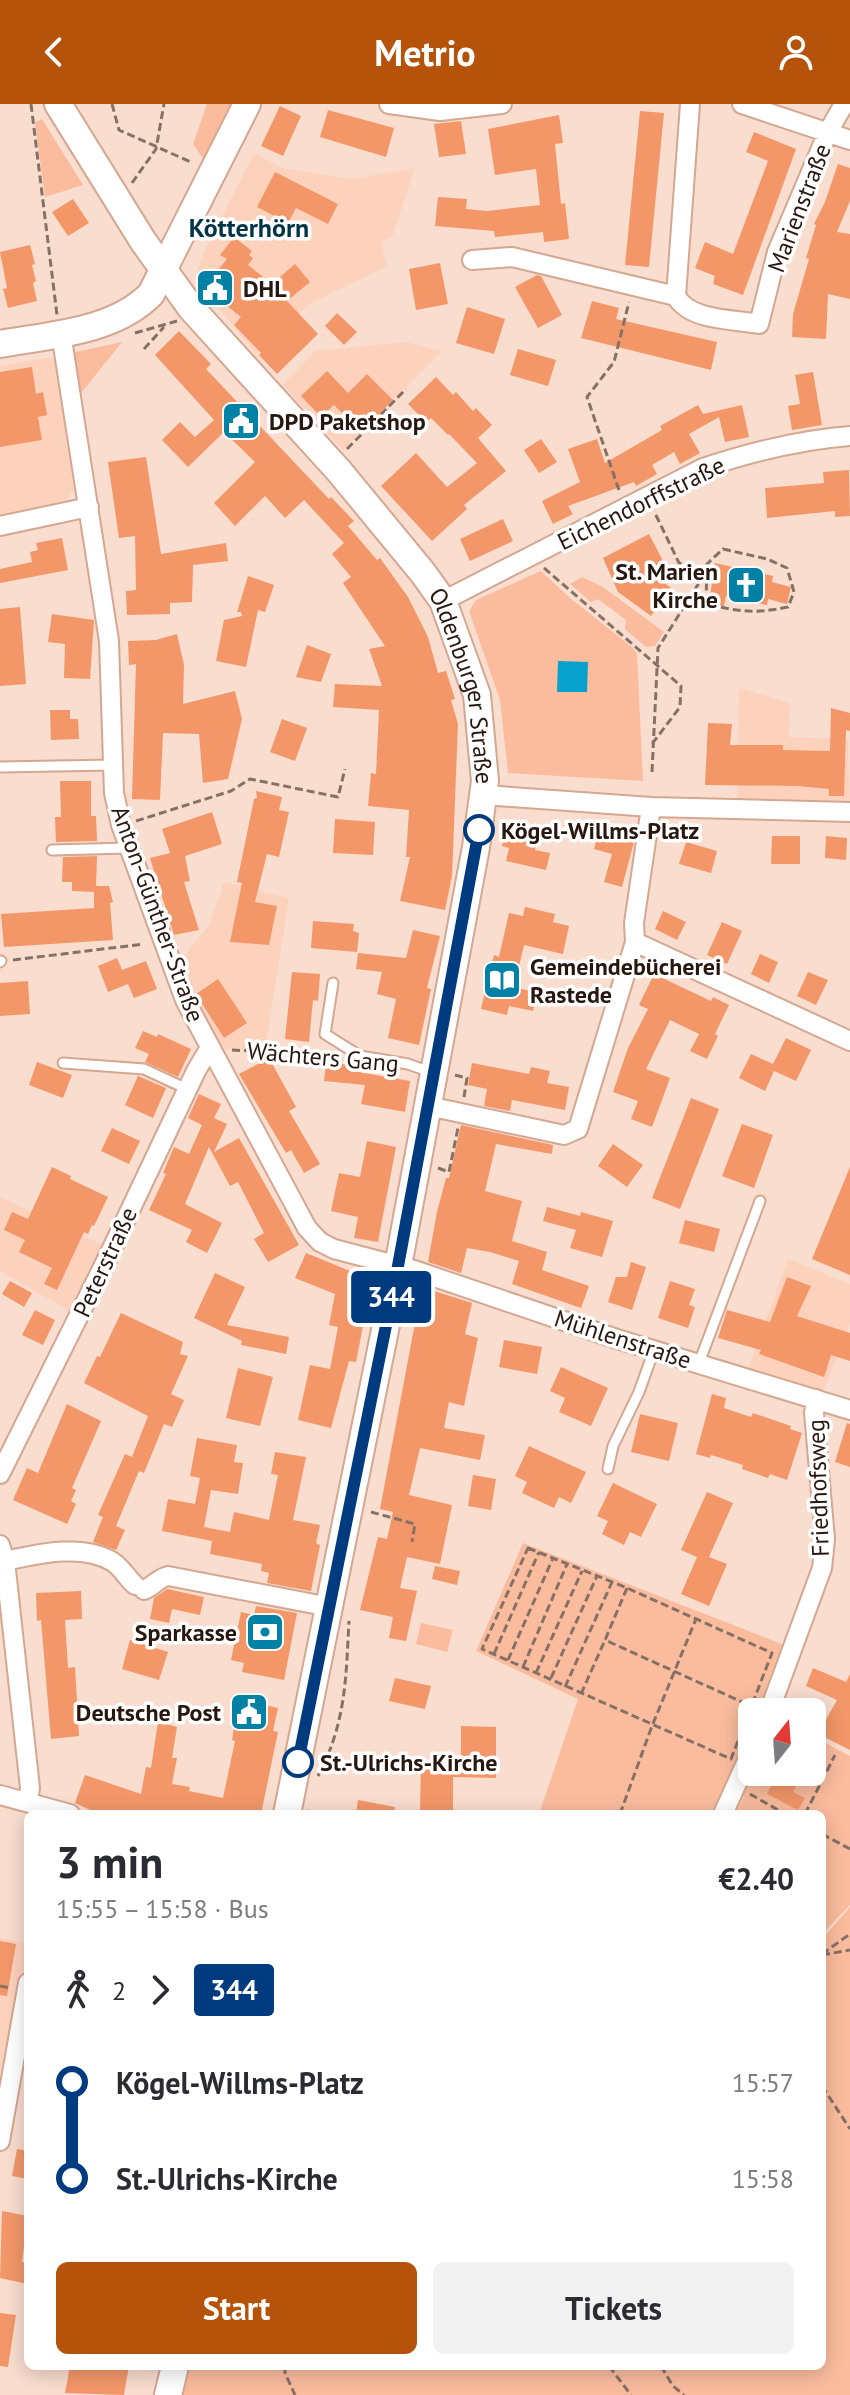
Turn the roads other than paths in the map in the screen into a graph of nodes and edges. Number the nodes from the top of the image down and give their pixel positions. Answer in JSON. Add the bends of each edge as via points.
{"nodes":[{"id":1,"x":58,"y":104,"type":"edge"},
{"id":2,"x":247,"y":104,"type":"edge"},
{"id":3,"x":389,"y":104,"type":"edge"},
{"id":4,"x":502,"y":104,"type":"edge"},
{"id":5,"x":690,"y":104,"type":"edge"},
{"id":6,"x":742,"y":104,"type":"edge"},
{"id":7,"x":844,"y":104,"type":"edge"},
{"id":8,"x":828,"y":132,"type":"junction"},
{"id":9,"x":850,"y":140,"type":"edge"},
{"id":10,"x":472,"y":260,"type":"dead end"},
{"id":11,"x":163,"y":270,"type":"junction"},
{"id":12,"x":676,"y":296,"type":"junction"},
{"id":13,"x":59,"y":324,"type":"junction"},
{"id":14,"x":0,"y":344,"type":"edge"},
{"id":15,"x":850,"y":436,"type":"edge"},
{"id":16,"x":89,"y":507,"type":"junction"},
{"id":17,"x":0,"y":526,"type":"edge"},
{"id":18,"x":443,"y":601,"type":"junction"},
{"id":19,"x":113,"y":765,"type":"junction"},
{"id":20,"x":0,"y":767,"type":"edge"},
{"id":21,"x":484,"y":795,"type":"junction"},
{"id":22,"x":651,"y":807,"type":"junction"},
{"id":23,"x":850,"y":812,"type":"edge"},
{"id":24,"x":129,"y":848,"type":"junction"},
{"id":25,"x":52,"y":850,"type":"dead end"},
{"id":26,"x":635,"y":942,"type":"junction"},
{"id":27,"x":333,"y":983,"type":"dead end"},
{"id":28,"x":850,"y":1041,"type":"edge"},
{"id":29,"x":209,"y":1049,"type":"junction"},
{"id":30,"x":63,"y":1063,"type":"dead end"},
{"id":31,"x":444,"y":1074,"type":"junction"},
{"id":32,"x":187,"y":1089,"type":"junction"},
{"id":33,"x":436,"y":1107,"type":"junction"},
{"id":34,"x":760,"y":1201,"type":"dead end"},
{"id":35,"x":398,"y":1266,"type":"junction"},
{"id":36,"x":654,"y":1350,"type":"junction"},
{"id":37,"x":699,"y":1363,"type":"junction"},
{"id":38,"x":816,"y":1399,"type":"junction"},
{"id":39,"x":850,"y":1410,"type":"edge"},
{"id":40,"x":608,"y":1469,"type":"dead end"},
{"id":41,"x":0,"y":1474,"type":"edge"},
{"id":42,"x":3,"y":1553,"type":"edge"},
{"id":43,"x":340,"y":1609,"type":"junction"},
{"id":44,"x":765,"y":1698,"type":"edge"},
{"id":45,"x":738,"y":1782,"type":"edge"},
{"id":46,"x":0,"y":1795,"type":"edge"},
{"id":47,"x":28,"y":1801,"type":"junction"},
{"id":48,"x":57,"y":1810,"type":"edge"},
{"id":49,"x":301,"y":1810,"type":"edge"},
{"id":50,"x":725,"y":1810,"type":"edge"},
{"id":51,"x":24,"y":2006,"type":"edge"},
{"id":52,"x":0,"y":2141,"type":"edge"},
{"id":53,"x":174,"y":2370,"type":"edge"},
{"id":54,"x":168,"y":2395,"type":"edge"}],
"edges":[{"from":1,"to":11,"type":"street","name":"Oldenburger Straße"},
{"from":2,"to":11,"type":"street"},
{"from":3,"to":4,"type":"street","via":[[440,111]]},
{"from":5,"to":12,"type":"street"},
{"from":6,"to":8,"type":"street"},
{"from":7,"to":8,"type":"street","name":"Marienstraße"},
{"from":8,"to":9,"type":"street"},
{"from":8,"to":12,"type":"street","name":"Marienstraße","via":[[777,252],[759,324],[694,313]]},
{"from":10,"to":12,"type":"street","via":[[512,257]]},
{"from":11,"to":13,"type":"street","via":[[151,294],[126,315]]},
{"from":11,"to":18,"type":"street","name":"Oldenburger Straße","via":[[196,315],[356,491]]},
{"from":13,"to":14,"type":"street"},
{"from":13,"to":16,"type":"street","name":"Anton-Günther-Straße"},
{"from":15,"to":18,"type":"street","name":"Eichendorffstraße","via":[[791,444],[703,468]]},
{"from":16,"to":17,"type":"street"},
{"from":16,"to":19,"type":"street","name":"Anton-Günther-Straße","via":[[109,641]]},
{"from":18,"to":21,"type":"street","name":"Oldenburger Straße","via":[[477,695]]},
{"from":19,"to":20,"type":"lane"},
{"from":19,"to":24,"type":"street","name":"Anton-Günther-Straße","via":[[114,793]]},
{"from":21,"to":22,"type":"street"},
{"from":21,"to":31,"type":"street","name":"Oldenburger Straße"},
{"from":22,"to":23,"type":"street"},
{"from":22,"to":26,"type":"street"},
{"from":24,"to":25,"type":"lane"},
{"from":24,"to":29,"type":"street","name":"Anton-Günther-Straße","via":[[185,1000]]},
{"from":26,"to":28,"type":"street"},
{"from":26,"to":33,"type":"street","via":[[578,1129],[564,1135]]},
{"from":27,"to":31,"type":"lane","name":"Wächters Gang","via":[[325,1034],[360,1056]]},
{"from":29,"to":32,"type":"street","name":"Peterstraße"},
{"from":29,"to":35,"type":"street","name":"Anton-Günther-Straße","via":[[307,1228],[334,1249]]},
{"from":30,"to":32,"type":"lane","via":[[144,1069]]},
{"from":31,"to":33,"type":"street","name":"Oldenburger Straße"},
{"from":32,"to":41,"type":"street","name":"Peterstraße"},
{"from":33,"to":35,"type":"street","name":"Oldenburger Straße"},
{"from":34,"to":37,"type":"lane"},
{"from":35,"to":36,"type":"street","name":"Mühlenstraße"},
{"from":35,"to":43,"type":"street","name":"Oldenburger Straße"},
{"from":36,"to":37,"type":"street","name":"Mühlenstraße"},
{"from":36,"to":40,"type":"lane"},
{"from":37,"to":38,"type":"street","name":"Mühlenstraße"},
{"from":38,"to":39,"type":"street","name":"Mühlenstraße"},
{"from":38,"to":44,"type":"street","name":"Friedhofsweg","via":[[825,1539],[822,1568]]},
{"from":42,"to":43,"type":"street","via":[[87,1551],[115,1563],[139,1588],[168,1576]]},
{"from":42,"to":47,"type":"street","via":[[21,1687]]},
{"from":43,"to":49,"type":"street","name":"Oldenburger Straße"},
{"from":45,"to":50,"type":"street"},
{"from":46,"to":47,"type":"street"},
{"from":47,"to":48,"type":"street"},
{"from":51,"to":52,"type":"street"},
{"from":53,"to":54,"type":"street"}]}
